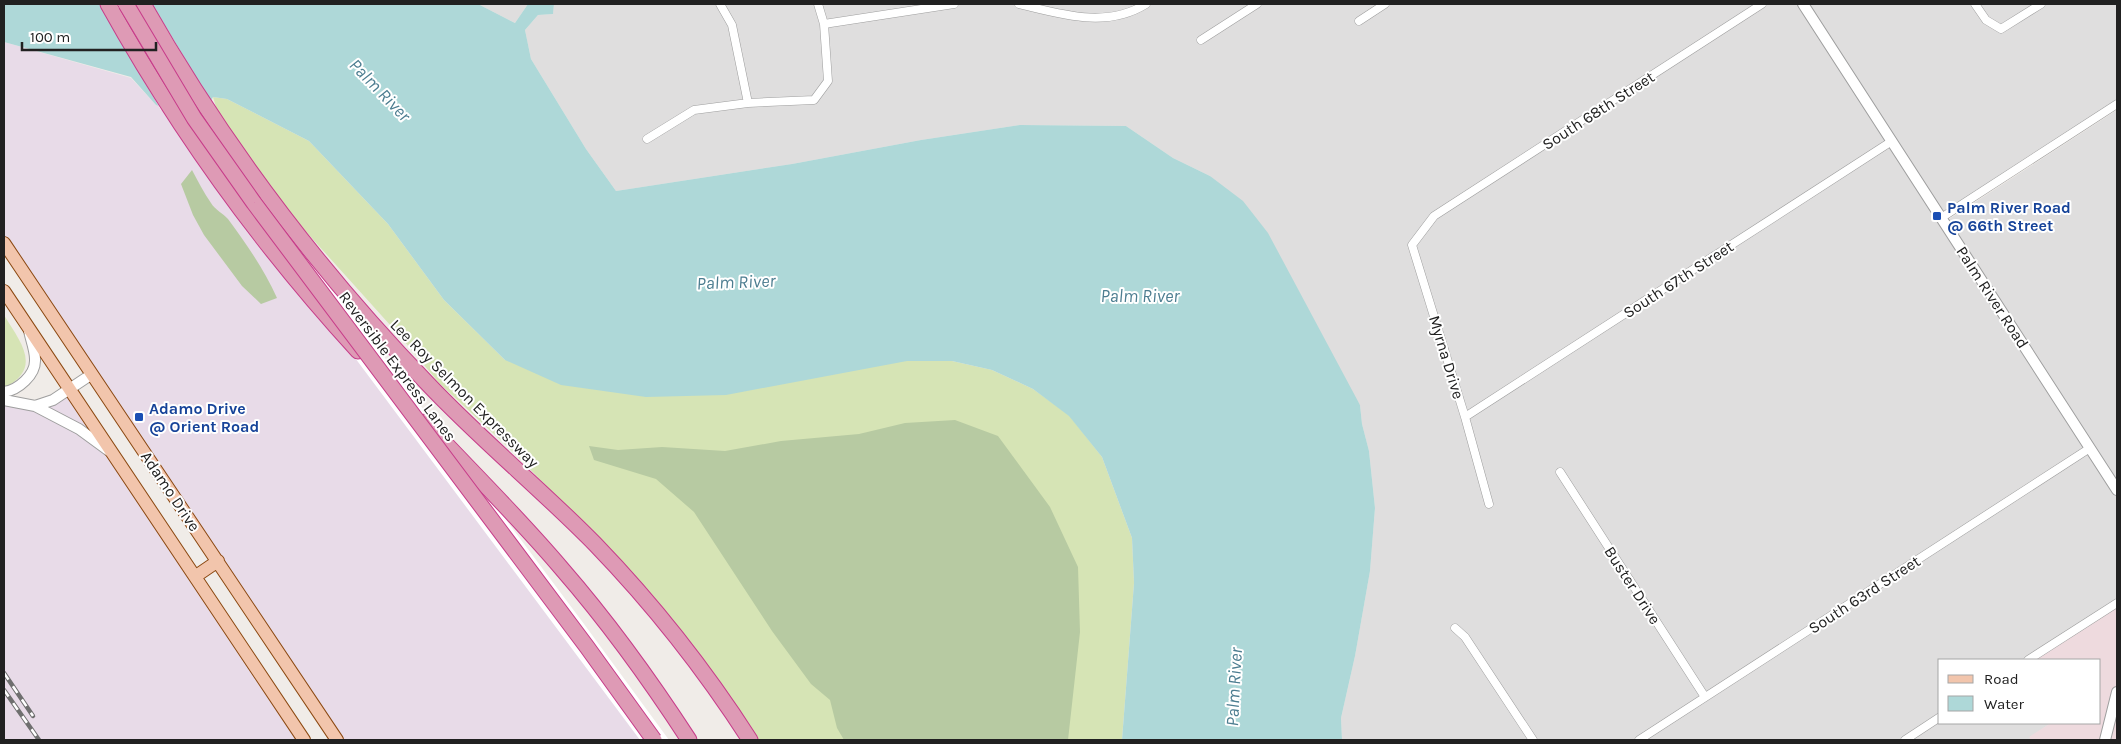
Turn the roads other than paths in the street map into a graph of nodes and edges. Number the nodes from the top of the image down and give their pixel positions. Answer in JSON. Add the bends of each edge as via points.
{"nodes":[{"id":1,"x":108,"y":4,"type":"edge"},
{"id":2,"x":126,"y":4,"type":"edge"},
{"id":3,"x":143,"y":4,"type":"edge"},
{"id":4,"x":720,"y":4,"type":"edge"},
{"id":5,"x":818,"y":4,"type":"edge"},
{"id":6,"x":954,"y":4,"type":"edge"},
{"id":7,"x":1019,"y":4,"type":"edge"},
{"id":8,"x":1146,"y":4,"type":"edge"},
{"id":9,"x":1257,"y":4,"type":"edge"},
{"id":10,"x":1385,"y":4,"type":"edge"},
{"id":11,"x":1762,"y":4,"type":"edge"},
{"id":12,"x":1803,"y":4,"type":"edge"},
{"id":13,"x":1975,"y":4,"type":"edge"},
{"id":14,"x":2041,"y":4,"type":"edge"},
{"id":15,"x":904,"y":8,"type":"edge"},
{"id":16,"x":1359,"y":21,"type":"dead end"},
{"id":17,"x":824,"y":24,"type":"junction"},
{"id":18,"x":1201,"y":40,"type":"dead end"},
{"id":19,"x":748,"y":103,"type":"junction"},
{"id":20,"x":2117,"y":104,"type":"edge"},
{"id":21,"x":647,"y":139,"type":"dead end"},
{"id":22,"x":1892,"y":141,"type":"junction"},
{"id":23,"x":1434,"y":216,"type":"joint"},
{"id":24,"x":1941,"y":218,"type":"junction"},
{"id":25,"x":4,"y":243,"type":"edge"},
{"id":26,"x":4,"y":291,"type":"edge"},
{"id":27,"x":28,"y":328,"type":"junction"},
{"id":28,"x":91,"y":373,"type":"junction"},
{"id":29,"x":70,"y":389,"type":"junction"},
{"id":30,"x":4,"y":392,"type":"edge"},
{"id":31,"x":4,"y":400,"type":"edge"},
{"id":32,"x":35,"y":406,"type":"junction"},
{"id":33,"x":1465,"y":417,"type":"junction"},
{"id":34,"x":2090,"y":448,"type":"junction"},
{"id":35,"x":115,"y":455,"type":"junction"},
{"id":36,"x":1560,"y":472,"type":"dead end"},
{"id":37,"x":2117,"y":490,"type":"edge"},
{"id":38,"x":1489,"y":504,"type":"dead end"},
{"id":39,"x":218,"y":561,"type":"junction"},
{"id":40,"x":196,"y":576,"type":"junction"},
{"id":41,"x":2117,"y":603,"type":"edge"},
{"id":42,"x":1455,"y":628,"type":"dead end"},
{"id":43,"x":2030,"y":659,"type":"edge"},
{"id":44,"x":2117,"y":692,"type":"edge"},
{"id":45,"x":1705,"y":697,"type":"junction"},
{"id":46,"x":1938,"y":719,"type":"edge"},
{"id":47,"x":304,"y":740,"type":"edge"},
{"id":48,"x":337,"y":740,"type":"edge"},
{"id":49,"x":654,"y":740,"type":"edge"},
{"id":50,"x":689,"y":740,"type":"edge"},
{"id":51,"x":750,"y":740,"type":"edge"},
{"id":52,"x":1533,"y":740,"type":"edge"},
{"id":53,"x":1639,"y":740,"type":"edge"},
{"id":54,"x":1905,"y":740,"type":"edge"},
{"id":55,"x":2105,"y":740,"type":"edge"}],
"edges":[{"from":1,"to":50,"type":"highway","via":[[196,147],[304,291],[582,592]]},
{"from":2,"to":49,"type":"highway","name":"Reversible Express Lanes","bridge":true,"via":[[194,118],[248,195],[588,647]]},
{"from":3,"to":51,"type":"highway","name":"Lee Roy Selmon Expressway","via":[[213,120],[276,208],[344,292],[429,386],[626,577],[704,672]]},
{"from":4,"to":19,"type":"street","via":[[732,25]]},
{"from":5,"to":17,"type":"street"},
{"from":6,"to":15,"type":"street"},
{"from":7,"to":8,"type":"street","via":[[1069,16],[1105,19]]},
{"from":9,"to":18,"type":"street"},
{"from":10,"to":16,"type":"street"},
{"from":11,"to":23,"type":"street","name":"South 68th Street"},
{"from":12,"to":22,"type":"street","name":"Palm River Road"},
{"from":13,"to":14,"type":"street","via":[[1986,20],[2001,29]]},
{"from":15,"to":17,"type":"street"},
{"from":17,"to":19,"type":"street","via":[[828,81],[814,100]]},
{"from":19,"to":21,"type":"street","via":[[694,110]]},
{"from":20,"to":24,"type":"street"},
{"from":22,"to":24,"type":"street","name":"Palm River Road"},
{"from":22,"to":33,"type":"street","name":"South 67th Street"},
{"from":23,"to":33,"type":"street","name":"Myrna Drive","via":[[1412,245]]},
{"from":24,"to":34,"type":"street","name":"Palm River Road"},
{"from":25,"to":28,"type":"main road","name":"Adamo Drive"},
{"from":26,"to":27,"type":"main road","name":"Adamo Drive"},
{"from":27,"to":29,"type":"main road","name":"Adamo Drive"},
{"from":27,"to":30,"type":"street","via":[[35,359],[33,369],[20,385]]},
{"from":28,"to":29,"type":"street"},
{"from":28,"to":39,"type":"main road","name":"Adamo Drive"},
{"from":29,"to":32,"type":"street"},
{"from":29,"to":35,"type":"main road","name":"Adamo Drive"},
{"from":31,"to":32,"type":"street"},
{"from":32,"to":35,"type":"street","via":[[79,429]]},
{"from":33,"to":38,"type":"street","name":"Myrna Drive"},
{"from":34,"to":37,"type":"street","name":"Palm River Road"},
{"from":34,"to":45,"type":"street","name":"South 63rd Street"},
{"from":35,"to":40,"type":"main road","name":"Adamo Drive"},
{"from":36,"to":45,"type":"street","name":"Buster Drive"},
{"from":39,"to":40,"type":"main road"},
{"from":39,"to":48,"type":"main road","name":"Adamo Drive"},
{"from":40,"to":47,"type":"main road","name":"Adamo Drive"},
{"from":41,"to":43,"type":"street"},
{"from":42,"to":52,"type":"street","via":[[1465,637]]},
{"from":44,"to":55,"type":"street"},
{"from":45,"to":53,"type":"street","name":"South 63rd Street"},
{"from":46,"to":54,"type":"street"}]}
